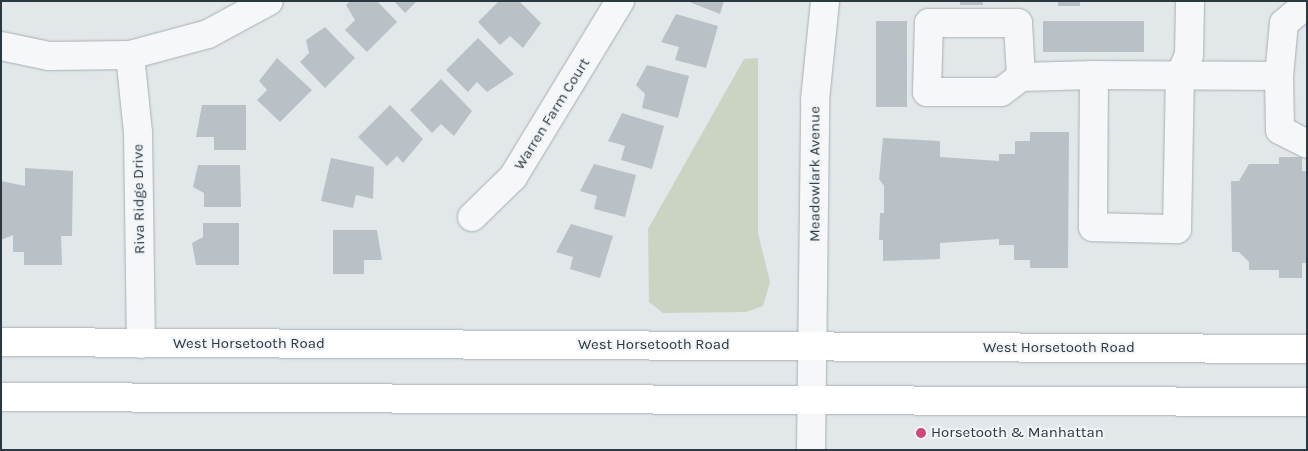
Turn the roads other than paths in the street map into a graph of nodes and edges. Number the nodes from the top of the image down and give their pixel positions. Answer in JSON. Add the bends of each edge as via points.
{"nodes":[{"id":1,"x":269,"y":1,"type":"edge"},
{"id":2,"x":620,"y":1,"type":"edge"},
{"id":3,"x":825,"y":1,"type":"edge"},
{"id":4,"x":1190,"y":1,"type":"edge"},
{"id":5,"x":1307,"y":4,"type":"edge"},
{"id":6,"x":1,"y":46,"type":"edge"},
{"id":7,"x":130,"y":55,"type":"junction"},
{"id":8,"x":1094,"y":75,"type":"junction"},
{"id":9,"x":1180,"y":76,"type":"junction"},
{"id":10,"x":1279,"y":76,"type":"junction"},
{"id":11,"x":1021,"y":77,"type":"dead end"},
{"id":12,"x":1307,"y":144,"type":"edge"},
{"id":13,"x":472,"y":218,"type":"dead end"},
{"id":14,"x":1,"y":342,"type":"edge"},
{"id":15,"x":141,"y":344,"type":"junction"},
{"id":16,"x":813,"y":347,"type":"junction"},
{"id":17,"x":1307,"y":349,"type":"edge"},
{"id":18,"x":1,"y":397,"type":"edge"},
{"id":19,"x":812,"y":399,"type":"junction"},
{"id":20,"x":1307,"y":402,"type":"edge"},
{"id":21,"x":811,"y":450,"type":"edge"}],
"edges":[{"from":1,"to":7,"type":"street","via":[[208,34]]},
{"from":2,"to":13,"type":"street","name":"Warren Farm Court","via":[[513,177]]},
{"from":3,"to":16,"type":"street","name":"Meadowlark Avenue","via":[[815,100]]},
{"from":4,"to":9,"type":"street","via":[[1189,55]]},
{"from":5,"to":10,"type":"street","via":[[1284,22]]},
{"from":6,"to":7,"type":"street","via":[[49,56]]},
{"from":7,"to":15,"type":"street","name":"Riva Ridge Drive","via":[[138,132]]},
{"from":8,"to":9,"type":"street"},
{"from":8,"to":9,"type":"street","via":[[1093,226],[1168,228],[1177,228]]},
{"from":8,"to":11,"type":"street"},
{"from":9,"to":10,"type":"street"},
{"from":10,"to":12,"type":"street","via":[[1280,130]]},
{"from":14,"to":15,"type":"main road","name":"West Horsetooth Road"},
{"from":15,"to":16,"type":"main road","name":"West Horsetooth Road"},
{"from":16,"to":17,"type":"main road","name":"West Horsetooth Road"},
{"from":16,"to":19,"type":"street","name":"Meadowlark Avenue"},
{"from":18,"to":19,"type":"main road"},
{"from":19,"to":20,"type":"main road"},
{"from":19,"to":21,"type":"street","name":"Meadowlark Avenue"}]}
